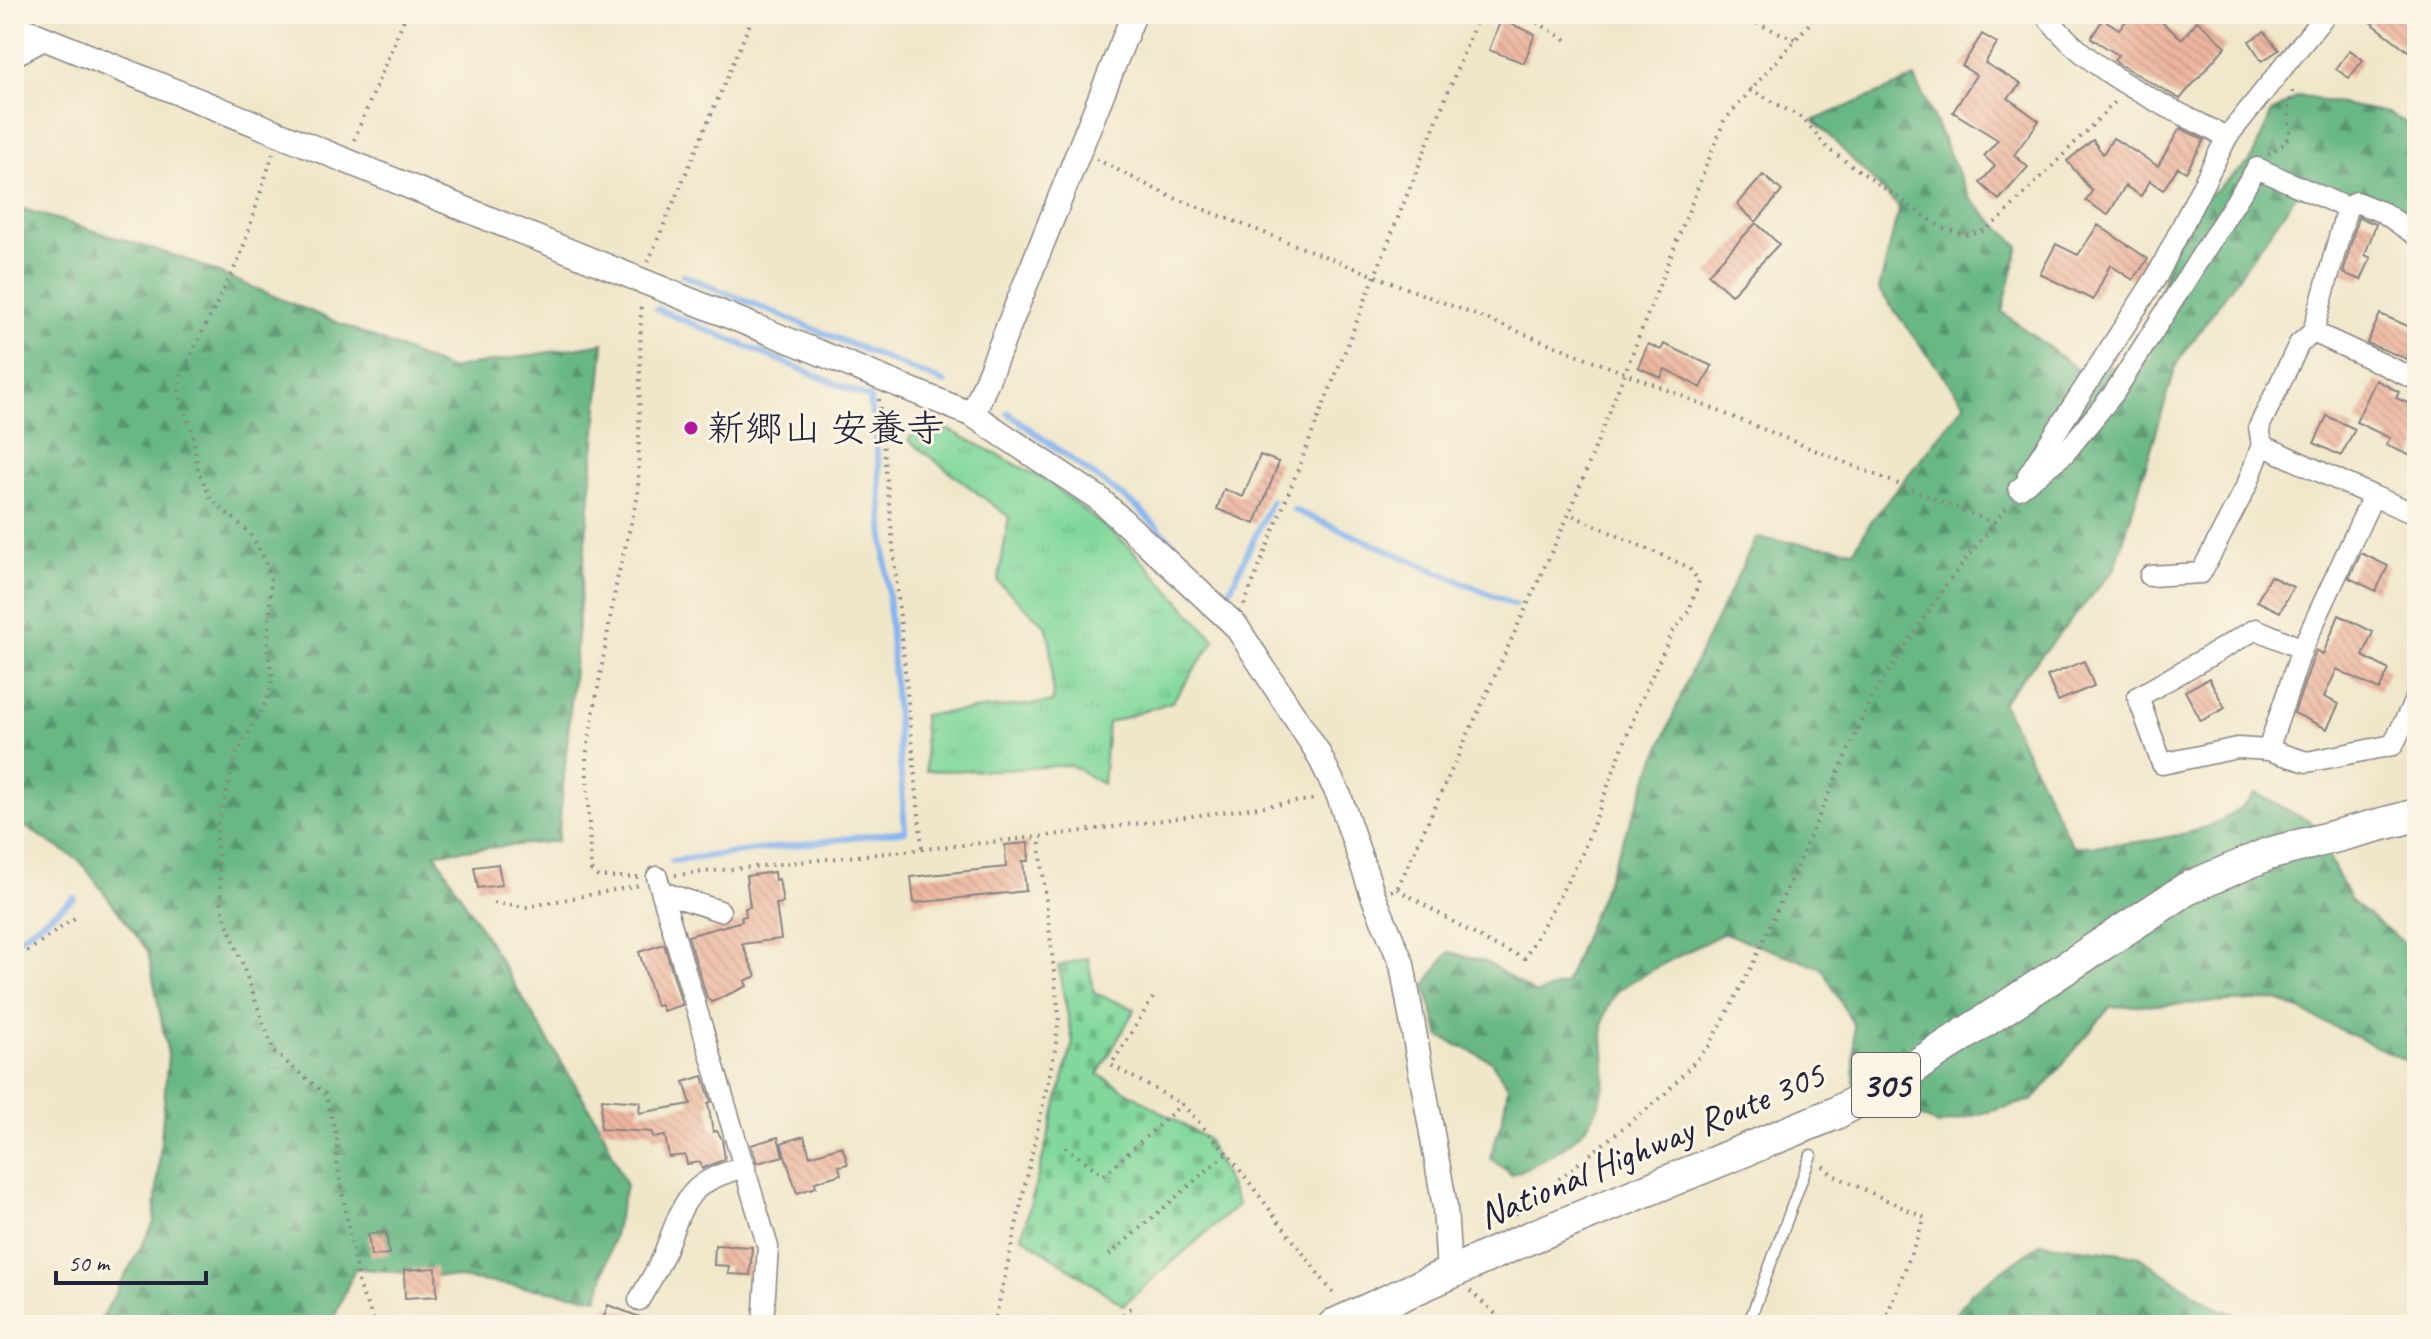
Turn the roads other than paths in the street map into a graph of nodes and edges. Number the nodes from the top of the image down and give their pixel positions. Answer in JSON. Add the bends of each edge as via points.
{"nodes":[{"id":1,"x":1134,"y":14,"type":"edge"},
{"id":2,"x":2045,"y":14,"type":"edge"},
{"id":3,"x":2326,"y":14,"type":"edge"},
{"id":4,"x":14,"y":26,"type":"edge"},
{"id":5,"x":46,"y":39,"type":"junction"},
{"id":6,"x":14,"y":56,"type":"edge"},
{"id":7,"x":2227,"y":137,"type":"junction"},
{"id":8,"x":2347,"y":208,"type":"junction"},
{"id":9,"x":2417,"y":236,"type":"edge"},
{"id":10,"x":2313,"y":332,"type":"junction"},
{"id":11,"x":2417,"y":380,"type":"edge"},
{"id":12,"x":973,"y":415,"type":"junction"},
{"id":13,"x":2262,"y":445,"type":"junction"},
{"id":14,"x":2373,"y":496,"type":"junction"},
{"id":15,"x":2417,"y":515,"type":"edge"},
{"id":16,"x":2150,"y":576,"type":"dead end"},
{"id":17,"x":2302,"y":649,"type":"junction"},
{"id":18,"x":2417,"y":696,"type":"edge"},
{"id":19,"x":2268,"y":750,"type":"junction"},
{"id":20,"x":2417,"y":815,"type":"edge"},
{"id":21,"x":720,"y":911,"type":"dead end"},
{"id":22,"x":1811,"y":1155,"type":"road end"},
{"id":23,"x":745,"y":1167,"type":"junction"},
{"id":24,"x":1449,"y":1274,"type":"junction"},
{"id":25,"x":639,"y":1300,"type":"dead end"},
{"id":26,"x":1335,"y":1311,"type":"edge"},
{"id":27,"x":763,"y":1325,"type":"edge"},
{"id":28,"x":1748,"y":1325,"type":"edge"}],
"edges":[{"from":1,"to":12,"type":"street"},
{"from":2,"to":7,"type":"street","via":[[2058,32],[2131,89]]},
{"from":3,"to":7,"type":"street"},
{"from":4,"to":5,"type":"street"},
{"from":5,"to":6,"type":"street"},
{"from":5,"to":12,"type":"street"},
{"from":7,"to":8,"type":"street","via":[[2157,276],[2019,489],[2065,453],[2114,393],[2257,168]]},
{"from":8,"to":9,"type":"street","via":[[2356,202],[2384,213]]},
{"from":8,"to":10,"type":"street"},
{"from":10,"to":11,"type":"street"},
{"from":10,"to":13,"type":"street","via":[[2299,344],[2259,427]]},
{"from":12,"to":24,"type":"street","via":[[1098,498],[1236,626],[1317,751],[1386,893],[1445,1207]]},
{"from":13,"to":14,"type":"street"},
{"from":13,"to":16,"type":"street","via":[[2201,573]]},
{"from":14,"to":15,"type":"street"},
{"from":14,"to":17,"type":"street"},
{"from":17,"to":19,"type":"street"},
{"from":17,"to":19,"type":"street","via":[[2256,629],[2138,697],[2162,764],[2237,748]]},
{"from":18,"to":19,"type":"street","via":[[2393,745],[2307,762]]},
{"from":20,"to":24,"type":"highway","name":"National Highway Route 305","number":"305","via":[[2268,854],[2188,888],[1836,1113]]},
{"from":21,"to":23,"type":"street","via":[[660,884]]},
{"from":22,"to":28,"type":"lane"},
{"from":23,"to":25,"type":"street","via":[[711,1176],[682,1204]]},
{"from":23,"to":27,"type":"street","via":[[768,1247]]},
{"from":24,"to":26,"type":"highway","name":"National Highway Route 305","number":"305"}]}
